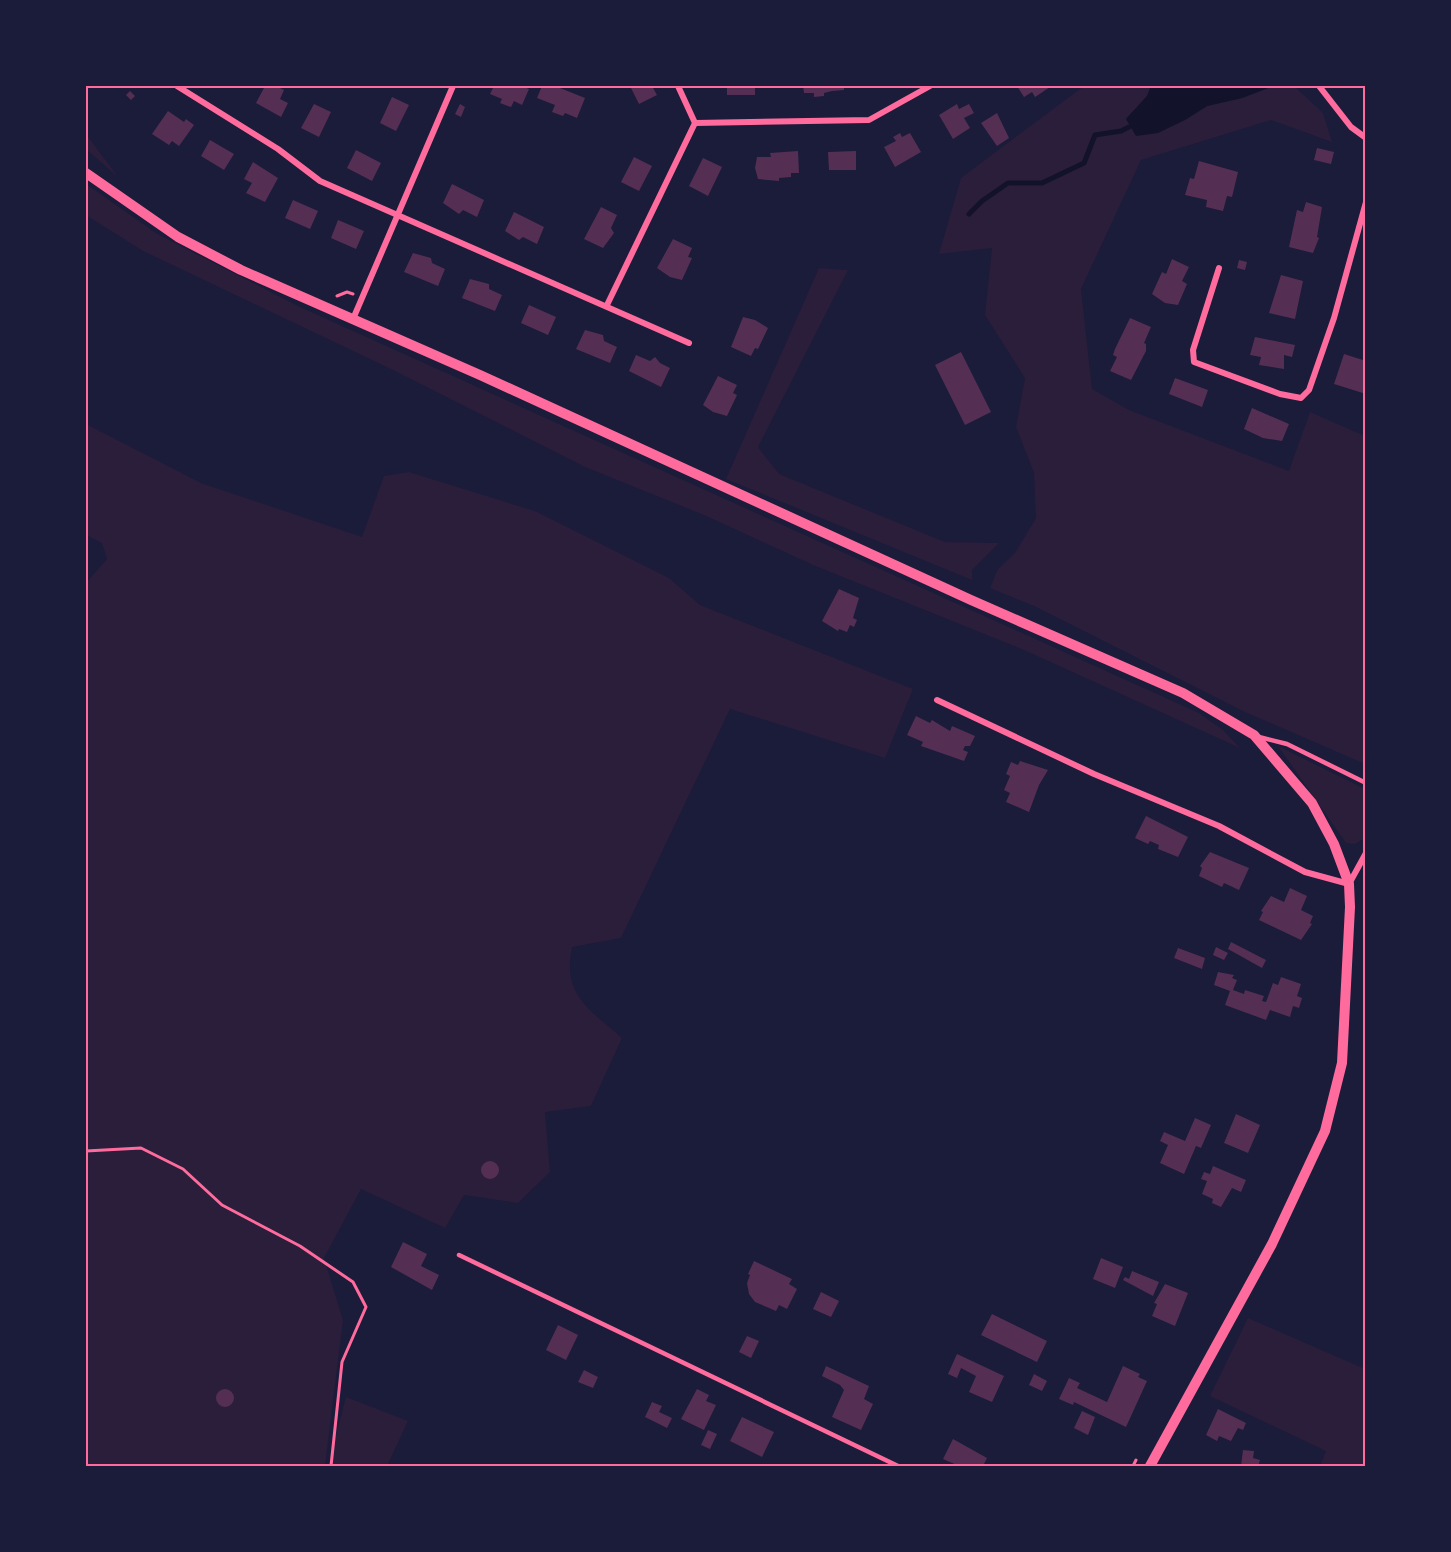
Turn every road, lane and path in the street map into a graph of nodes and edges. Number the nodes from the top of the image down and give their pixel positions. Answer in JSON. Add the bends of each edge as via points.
{"nodes":[{"id":1,"x":177,"y":86,"type":"edge"},
{"id":2,"x":453,"y":86,"type":"edge"},
{"id":3,"x":678,"y":86,"type":"edge"},
{"id":4,"x":930,"y":86,"type":"edge"},
{"id":5,"x":1319,"y":86,"type":"edge"},
{"id":6,"x":695,"y":123,"type":"junction"},
{"id":7,"x":1365,"y":138,"type":"edge"},
{"id":8,"x":86,"y":172,"type":"edge"},
{"id":9,"x":1365,"y":202,"type":"edge"},
{"id":10,"x":396,"y":216,"type":"junction"},
{"id":11,"x":1219,"y":268,"type":"dead end"},
{"id":12,"x":607,"y":305,"type":"junction"},
{"id":13,"x":353,"y":319,"type":"junction"},
{"id":14,"x":689,"y":343,"type":"dead end"},
{"id":15,"x":937,"y":700,"type":"dead end"},
{"id":16,"x":1254,"y":735,"type":"junction"},
{"id":17,"x":1365,"y":783,"type":"edge"},
{"id":18,"x":1365,"y":853,"type":"edge"},
{"id":19,"x":1348,"y":884,"type":"junction"},
{"id":20,"x":86,"y":1151,"type":"edge"},
{"id":21,"x":459,"y":1255,"type":"dead end"},
{"id":22,"x":1138,"y":1457,"type":"dead end"},
{"id":23,"x":332,"y":1467,"type":"edge"},
{"id":24,"x":898,"y":1467,"type":"edge"},
{"id":25,"x":1133,"y":1467,"type":"edge"},
{"id":26,"x":1150,"y":1467,"type":"edge"}],
"edges":[{"from":1,"to":10,"type":"street","via":[[279,148],[320,181]]},
{"from":2,"to":10,"type":"street"},
{"from":3,"to":6,"type":"street"},
{"from":4,"to":6,"type":"street","via":[[869,120]]},
{"from":5,"to":7,"type":"street","via":[[1351,128]]},
{"from":6,"to":12,"type":"street"},
{"from":8,"to":13,"type":"street","via":[[178,237],[241,270]]},
{"from":9,"to":11,"type":"street","via":[[1334,318],[1309,390],[1301,398],[1194,362],[1193,350]]},
{"from":10,"to":12,"type":"street"},
{"from":10,"to":13,"type":"street"},
{"from":12,"to":14,"type":"street"},
{"from":13,"to":16,"type":"street","via":[[1183,693]]},
{"from":15,"to":19,"type":"street","via":[[1094,774],[1219,826],[1305,872]]},
{"from":16,"to":17,"type":"lane","via":[[1287,744]]},
{"from":16,"to":19,"type":"street","via":[[1312,803],[1334,844]]},
{"from":18,"to":19,"type":"street"},
{"from":19,"to":26,"type":"street","via":[[1342,1063],[1325,1131],[1272,1244]]},
{"from":20,"to":23,"type":"path","via":[[141,1148],[183,1169],[222,1205],[300,1246],[353,1282],[366,1307],[342,1362]]},
{"from":21,"to":24,"type":"lane"},
{"from":22,"to":25,"type":"path"}]}
